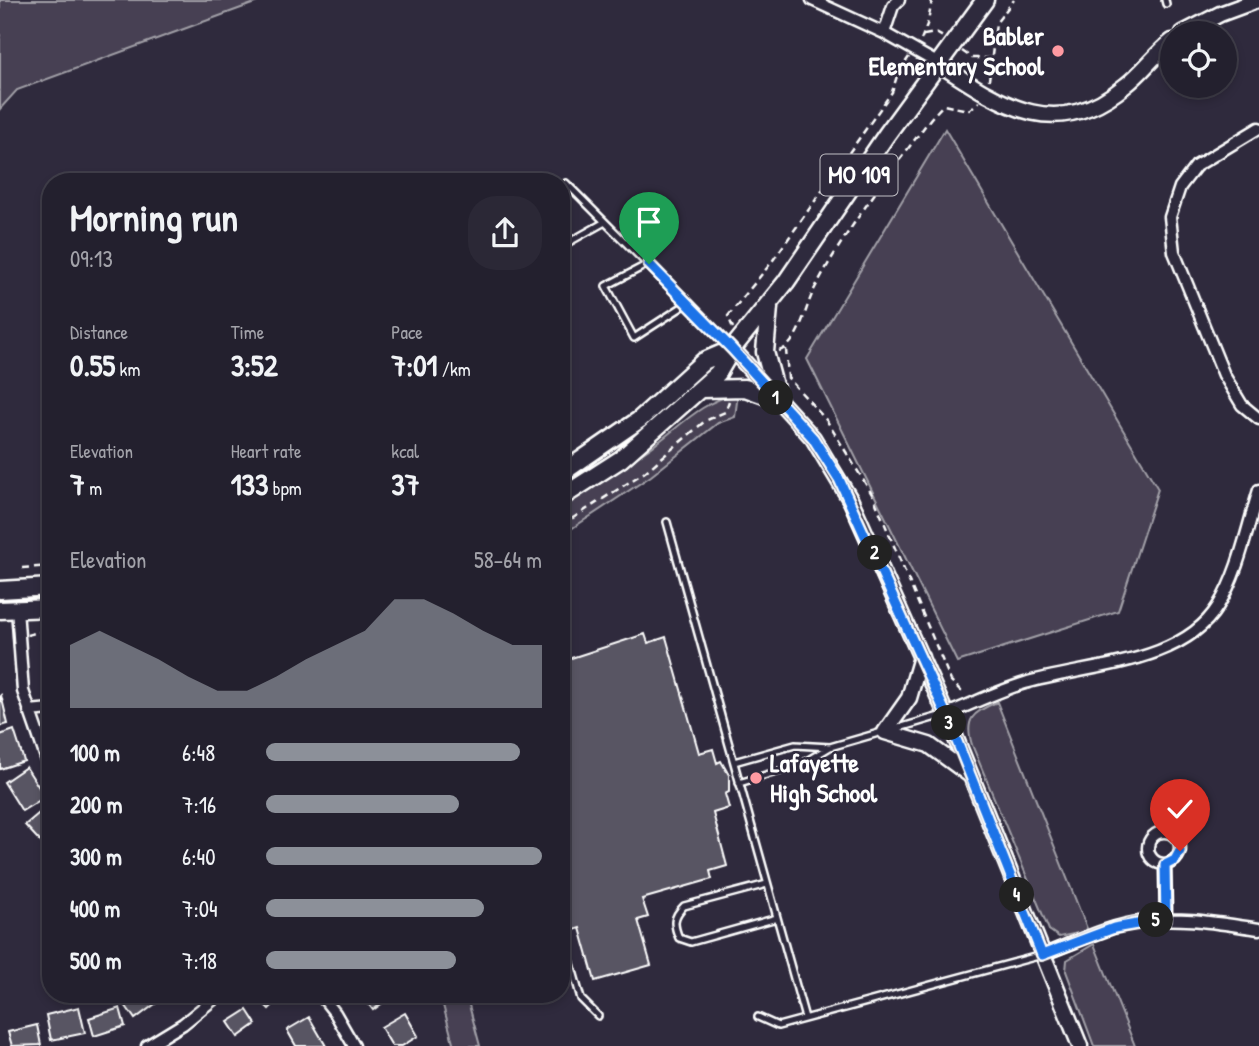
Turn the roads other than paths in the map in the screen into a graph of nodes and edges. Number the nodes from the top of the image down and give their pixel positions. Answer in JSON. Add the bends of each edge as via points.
{"nodes":[{"id":1,"x":812,"y":0,"type":"edge"},
{"id":2,"x":898,"y":0,"type":"edge"},
{"id":3,"x":985,"y":0,"type":"edge"},
{"id":4,"x":1258,"y":0,"type":"edge"},
{"id":5,"x":1206,"y":21,"type":"edge"},
{"id":6,"x":884,"y":33,"type":"junction"},
{"id":7,"x":1160,"y":53,"type":"edge"},
{"id":8,"x":939,"y":64,"type":"junction"},
{"id":9,"x":1259,"y":128,"type":"edge"},
{"id":10,"x":570,"y":187,"type":"edge"},
{"id":11,"x":605,"y":222,"type":"junction"},
{"id":12,"x":570,"y":242,"type":"edge"},
{"id":13,"x":649,"y":264,"type":"junction"},
{"id":14,"x":688,"y":303,"type":"junction"},
{"id":15,"x":770,"y":304,"type":"junction"},
{"id":16,"x":732,"y":349,"type":"junction"},
{"id":17,"x":701,"y":389,"type":"junction"},
{"id":18,"x":778,"y":400,"type":"junction"},
{"id":19,"x":1259,"y":419,"type":"edge"},
{"id":20,"x":570,"y":468,"type":"edge"},
{"id":21,"x":1259,"y":490,"type":"edge"},
{"id":22,"x":570,"y":492,"type":"edge"},
{"id":23,"x":667,"y":522,"type":"dead end"},
{"id":24,"x":42,"y":588,"type":"edge"},
{"id":25,"x":0,"y":590,"type":"edge"},
{"id":26,"x":42,"y":608,"type":"edge"},
{"id":27,"x":8,"y":610,"type":"edge"},
{"id":28,"x":921,"y":657,"type":"junction"},
{"id":29,"x":42,"y":710,"type":"edge"},
{"id":30,"x":29,"y":711,"type":"junction"},
{"id":31,"x":946,"y":714,"type":"junction"},
{"id":32,"x":885,"y":732,"type":"junction"},
{"id":33,"x":42,"y":747,"type":"edge"},
{"id":34,"x":830,"y":747,"type":"junction"},
{"id":35,"x":734,"y":762,"type":"junction"},
{"id":36,"x":971,"y":776,"type":"junction"},
{"id":37,"x":739,"y":783,"type":"junction"},
{"id":38,"x":1165,"y":865,"type":"dead end"},
{"id":39,"x":767,"y":884,"type":"junction"},
{"id":40,"x":777,"y":918,"type":"junction"},
{"id":41,"x":1166,"y":919,"type":"junction"},
{"id":42,"x":1259,"y":929,"type":"edge"},
{"id":43,"x":1042,"y":955,"type":"junction"},
{"id":44,"x":570,"y":960,"type":"edge"},
{"id":45,"x":209,"y":1003,"type":"edge"},
{"id":46,"x":327,"y":1003,"type":"edge"},
{"id":47,"x":598,"y":1016,"type":"dead end"},
{"id":48,"x":758,"y":1017,"type":"dead end"},
{"id":49,"x":804,"y":1018,"type":"junction"},
{"id":50,"x":147,"y":1046,"type":"edge"},
{"id":51,"x":354,"y":1046,"type":"edge"},
{"id":52,"x":1080,"y":1046,"type":"edge"}],
"edges":[{"from":1,"to":6,"type":"street"},
{"from":2,"to":6,"type":"street"},
{"from":3,"to":8,"type":"main road","number":"MO 109"},
{"from":4,"to":5,"type":"main road"},
{"from":6,"to":8,"type":"street"},
{"from":7,"to":8,"type":"main road","via":[[1128,84],[1096,107],[1076,114],[1035,115],[1015,110]]},
{"from":8,"to":15,"type":"main road","number":"MO 109"},
{"from":9,"to":19,"type":"street","via":[[1196,166],[1180,187],[1170,217],[1174,252],[1224,374],[1242,405]]},
{"from":10,"to":11,"type":"lane"},
{"from":11,"to":12,"type":"lane"},
{"from":11,"to":13,"type":"lane"},
{"from":13,"to":14,"type":"lane"},
{"from":13,"to":14,"type":"lane","via":[[606,286],[634,338]]},
{"from":14,"to":16,"type":"lane"},
{"from":15,"to":16,"type":"main road","number":"MO 109"},
{"from":15,"to":18,"type":"main road","via":[[765,352]]},
{"from":16,"to":17,"type":"main road","number":"MO 109","via":[[718,373]]},
{"from":16,"to":18,"type":"main road"},
{"from":16,"to":20,"type":"main road","number":"MO 109","via":[[704,361],[639,420]]},
{"from":17,"to":18,"type":"main road","via":[[745,388]]},
{"from":17,"to":22,"type":"main road","number":"MO 109","via":[[621,459]]},
{"from":18,"to":28,"type":"main road","via":[[813,438],[851,500]]},
{"from":21,"to":31,"type":"street","via":[[1218,606],[1188,637],[1153,653],[1026,682]]},
{"from":23,"to":35,"type":"lane"},
{"from":24,"to":25,"type":"main road"},
{"from":26,"to":27,"type":"main road"},
{"from":27,"to":30,"type":"street"},
{"from":28,"to":31,"type":"main road"},
{"from":28,"to":32,"type":"main road","via":[[909,698]]},
{"from":29,"to":30,"type":"street"},
{"from":30,"to":33,"type":"street"},
{"from":31,"to":32,"type":"lane"},
{"from":31,"to":36,"type":"main road"},
{"from":32,"to":34,"type":"lane"},
{"from":32,"to":36,"type":"main road","via":[[929,745]]},
{"from":34,"to":35,"type":"lane","via":[[794,745]]},
{"from":34,"to":37,"type":"lane","via":[[800,765]]},
{"from":35,"to":37,"type":"lane"},
{"from":36,"to":43,"type":"main road"},
{"from":37,"to":39,"type":"lane"},
{"from":38,"to":41,"type":"street"},
{"from":39,"to":40,"type":"lane"},
{"from":39,"to":40,"type":"lane","via":[[684,906],[673,925],[679,938],[691,942]]},
{"from":40,"to":49,"type":"lane"},
{"from":41,"to":42,"type":"street"},
{"from":41,"to":43,"type":"street","via":[[1114,928]]},
{"from":43,"to":49,"type":"lane"},
{"from":43,"to":52,"type":"main road"},
{"from":44,"to":47,"type":"lane","via":[[581,999]]},
{"from":45,"to":50,"type":"street"},
{"from":46,"to":51,"type":"street"},
{"from":48,"to":49,"type":"lane","via":[[778,1026]]}]}
